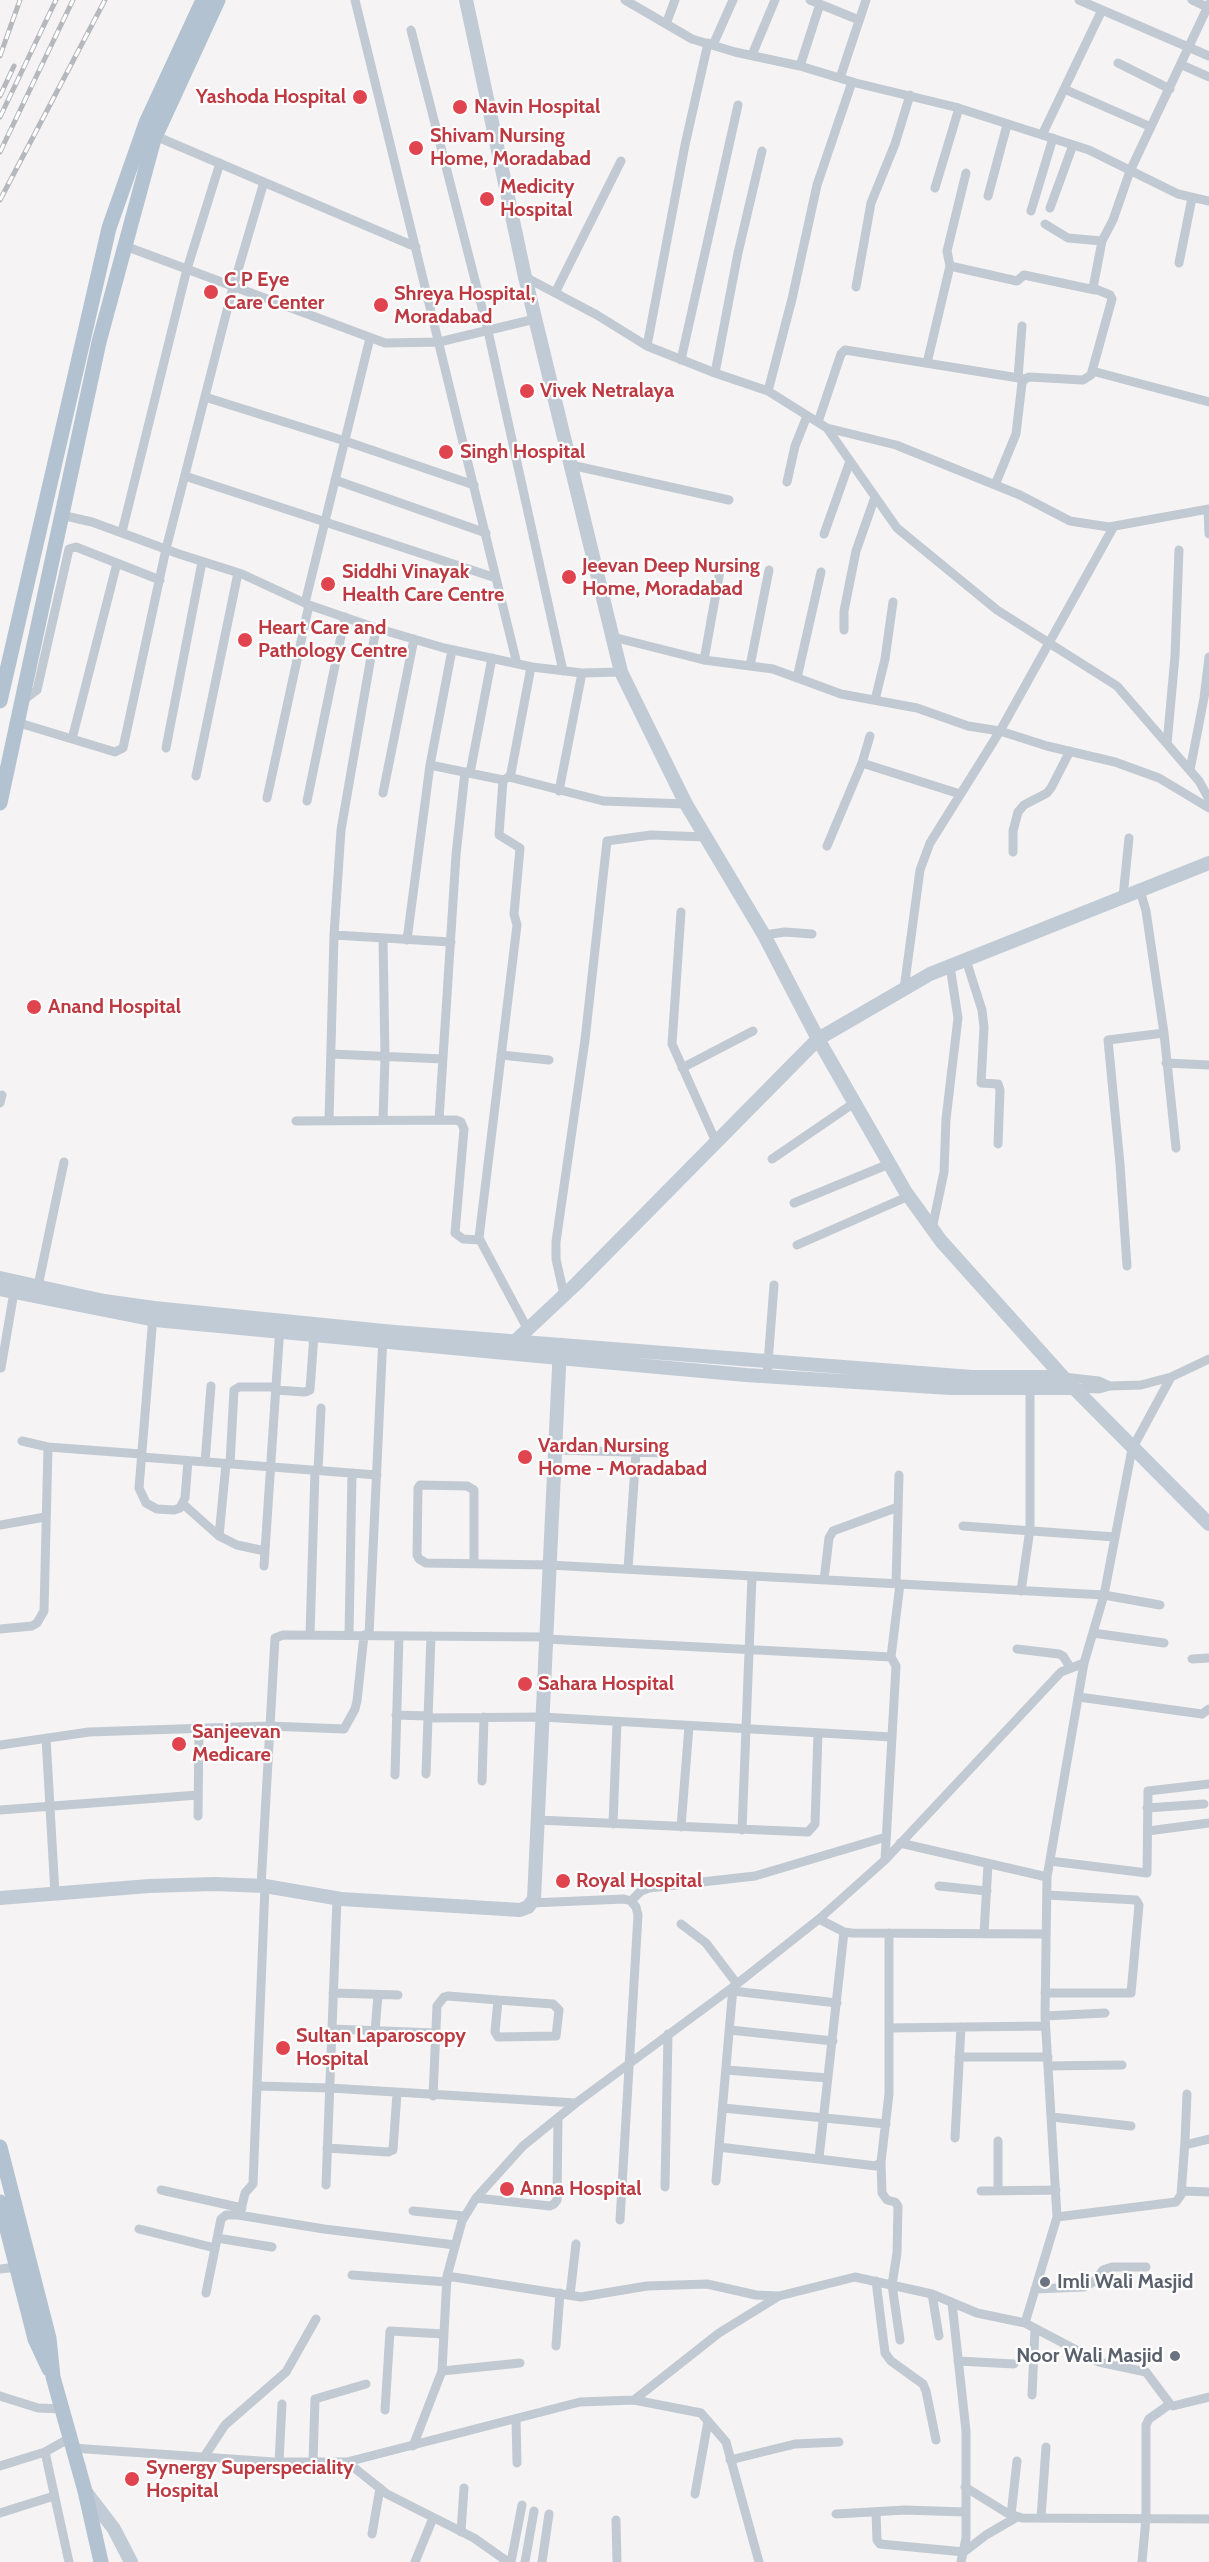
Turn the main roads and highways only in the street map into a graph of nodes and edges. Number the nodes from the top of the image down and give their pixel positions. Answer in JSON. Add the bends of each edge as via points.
{"nodes":[{"id":1,"x":203,"y":0,"type":"edge"},
{"id":2,"x":218,"y":0,"type":"edge"},
{"id":3,"x":466,"y":0,"type":"edge"},
{"id":4,"x":185,"y":55,"type":"junction"},
{"id":5,"x":149,"y":133,"type":"junction"},
{"id":6,"x":0,"y":701,"type":"edge"},
{"id":7,"x":5,"y":759,"type":"edge"},
{"id":8,"x":0,"y":803,"type":"edge"},
{"id":9,"x":1209,"y":863,"type":"edge"},
{"id":10,"x":818,"y":1039,"type":"junction"},
{"id":11,"x":0,"y":1278,"type":"edge"},
{"id":12,"x":7,"y":1290,"type":"edge"},
{"id":13,"x":61,"y":1297,"type":"junction"},
{"id":14,"x":280,"y":1326,"type":"junction"},
{"id":15,"x":383,"y":1336,"type":"junction"},
{"id":16,"x":509,"y":1347,"type":"junction"},
{"id":17,"x":559,"y":1352,"type":"junction"},
{"id":18,"x":768,"y":1369,"type":"junction"},
{"id":19,"x":1063,"y":1377,"type":"junction"},
{"id":20,"x":1073,"y":1388,"type":"junction"},
{"id":21,"x":1209,"y":1524,"type":"edge"},
{"id":22,"x":0,"y":1898,"type":"edge"},
{"id":23,"x":0,"y":2147,"type":"edge"},
{"id":24,"x":0,"y":2202,"type":"edge"},
{"id":25,"x":53,"y":2377,"type":"junction"},
{"id":26,"x":85,"y":2491,"type":"junction"},
{"id":27,"x":102,"y":2562,"type":"edge"},
{"id":28,"x":131,"y":2562,"type":"edge"}],
"edges":[{"from":1,"to":4,"type":"main road"},
{"from":2,"to":4,"type":"main road"},
{"from":3,"to":10,"type":"main road","via":[[525,277],[621,672],[686,804],[764,935]]},
{"from":4,"to":5,"type":"main road"},
{"from":5,"to":6,"type":"main road","via":[[109,228]]},
{"from":5,"to":7,"type":"main road"},
{"from":7,"to":8,"type":"main road"},
{"from":9,"to":10,"type":"main road","via":[[950,966]]},
{"from":10,"to":16,"type":"main road"},
{"from":10,"to":19,"type":"main road","via":[[889,1164],[932,1228]]},
{"from":11,"to":13,"type":"main road","via":[[38,1286]]},
{"from":12,"to":13,"type":"main road"},
{"from":13,"to":14,"type":"main road","via":[[153,1314]]},
{"from":14,"to":15,"type":"main road"},
{"from":14,"to":15,"type":"main road","via":[[314,1334]]},
{"from":15,"to":16,"type":"main road"},
{"from":16,"to":17,"type":"main road"},
{"from":17,"to":18,"type":"main road"},
{"from":17,"to":22,"type":"main road","via":[[531,1903],[520,1910],[337,1899],[263,1886],[182,1885]]},
{"from":18,"to":19,"type":"main road"},
{"from":18,"to":20,"type":"main road","via":[[950,1388]]},
{"from":19,"to":20,"type":"main road"},
{"from":20,"to":21,"type":"main road"},
{"from":23,"to":25,"type":"main road","via":[[50,2338]]},
{"from":24,"to":25,"type":"main road","via":[[35,2339]]},
{"from":25,"to":26,"type":"main road"},
{"from":26,"to":27,"type":"main road"},
{"from":26,"to":28,"type":"main road","via":[[114,2529]]}]}
